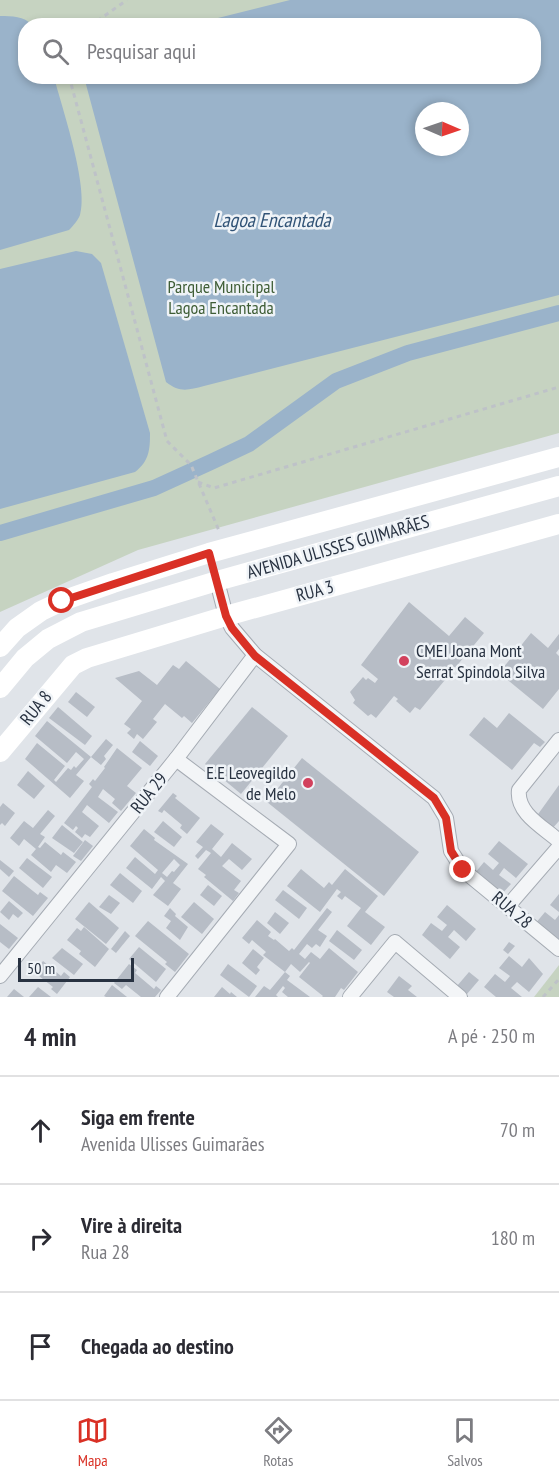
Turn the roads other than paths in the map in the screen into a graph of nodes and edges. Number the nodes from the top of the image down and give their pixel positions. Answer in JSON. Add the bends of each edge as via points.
{"nodes":[{"id":1,"x":559,"y":457,"type":"edge"},
{"id":2,"x":559,"y":486,"type":"edge"},
{"id":3,"x":559,"y":524,"type":"edge"},
{"id":4,"x":218,"y":551,"type":"junction"},
{"id":5,"x":217,"y":581,"type":"junction"},
{"id":6,"x":226,"y":616,"type":"junction"},
{"id":7,"x":0,"y":646,"type":"edge"},
{"id":8,"x":255,"y":656,"type":"junction"},
{"id":9,"x":73,"y":665,"type":"joint"},
{"id":10,"x":0,"y":688,"type":"edge"},
{"id":11,"x":559,"y":740,"type":"edge"},
{"id":12,"x":0,"y":752,"type":"edge"},
{"id":13,"x":176,"y":759,"type":"junction"},
{"id":14,"x":559,"y":841,"type":"edge"},
{"id":15,"x":559,"y":847,"type":"edge"},
{"id":16,"x":508,"y":906,"type":"junction"},
{"id":17,"x":559,"y":949,"type":"edge"},
{"id":18,"x":0,"y":976,"type":"edge"},
{"id":19,"x":167,"y":997,"type":"edge"},
{"id":20,"x":350,"y":997,"type":"edge"},
{"id":21,"x":460,"y":997,"type":"edge"}],
"edges":[{"from":1,"to":4,"type":"main road","name":"AVENIDA ULISSES GUIMARÃES"},
{"from":2,"to":5,"type":"main road","name":"AVENIDA ULISSES GUIMARÃES"},
{"from":3,"to":6,"type":"main road","name":"RUA 3"},
{"from":4,"to":5,"type":"main road"},
{"from":4,"to":7,"type":"main road","name":"AVENIDA ULISSES GUIMARÃES","via":[[62,601],[28,619]]},
{"from":5,"to":6,"type":"street","name":"RUA 28"},
{"from":5,"to":10,"type":"main road","name":"AVENIDA ULISSES GUIMARÃES","via":[[61,631],[25,658]]},
{"from":6,"to":8,"type":"street","name":"RUA 28"},
{"from":6,"to":9,"type":"main road","name":"RUA 3"},
{"from":8,"to":13,"type":"street"},
{"from":8,"to":16,"type":"street","name":"RUA 28","via":[[434,798],[446,818],[456,860]]},
{"from":9,"to":12,"type":"main road","name":"RUA 8"},
{"from":11,"to":14,"type":"street","via":[[519,790],[518,800],[521,809]]},
{"from":13,"to":18,"type":"street","name":"RUA 29"},
{"from":13,"to":19,"type":"street","name":"RUA 29","via":[[289,843]]},
{"from":15,"to":16,"type":"street"},
{"from":16,"to":17,"type":"street","name":"RUA 28"},
{"from":20,"to":21,"type":"street","via":[[395,942]]}]}
